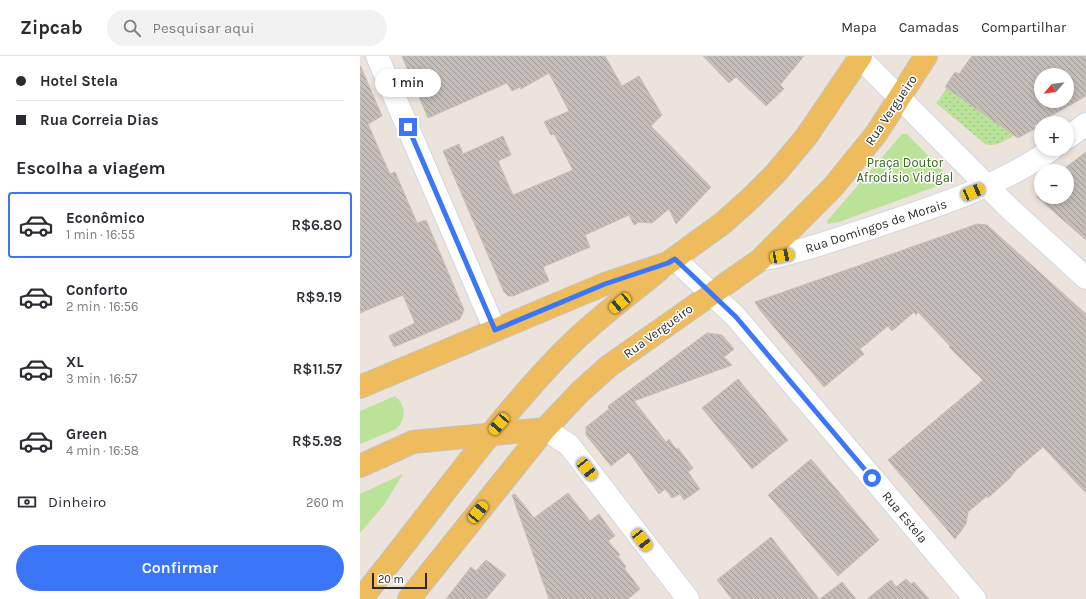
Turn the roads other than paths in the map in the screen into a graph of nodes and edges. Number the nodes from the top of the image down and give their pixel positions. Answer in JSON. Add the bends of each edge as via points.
{"nodes":[{"id":1,"x":377,"y":56,"type":"edge"},
{"id":2,"x":926,"y":56,"type":"edge"},
{"id":3,"x":860,"y":57,"type":"edge"},
{"id":4,"x":901,"y":98,"type":"junction"},
{"id":5,"x":1086,"y":124,"type":"edge"},
{"id":6,"x":1074,"y":133,"type":"edge"},
{"id":7,"x":1042,"y":156,"type":"edge"},
{"id":8,"x":987,"y":186,"type":"junction"},
{"id":9,"x":760,"y":260,"type":"junction"},
{"id":10,"x":671,"y":261,"type":"junction"},
{"id":11,"x":1086,"y":278,"type":"edge"},
{"id":12,"x":710,"y":294,"type":"junction"},
{"id":13,"x":495,"y":330,"type":"junction"},
{"id":14,"x":360,"y":388,"type":"edge"},
{"id":15,"x":545,"y":429,"type":"junction"},
{"id":16,"x":491,"y":434,"type":"junction"},
{"id":17,"x":360,"y":466,"type":"edge"},
{"id":18,"x":361,"y":599,"type":"edge"},
{"id":19,"x":410,"y":599,"type":"edge"},
{"id":20,"x":688,"y":599,"type":"edge"},
{"id":21,"x":975,"y":599,"type":"edge"}],
"edges":[{"from":1,"to":13,"type":"street"},
{"from":2,"to":4,"type":"main road","name":"Rua Vergueiro"},
{"from":3,"to":4,"type":"street"},
{"from":3,"to":10,"type":"main road","via":[[806,137],[775,174],[723,223]]},
{"from":4,"to":8,"type":"street"},
{"from":4,"to":9,"type":"main road","name":"Rua Vergueiro","via":[[855,162]]},
{"from":5,"to":6,"type":"street"},
{"from":7,"to":8,"type":"street","name":"Rua Domingos de Morais"},
{"from":8,"to":9,"type":"street","name":"Rua Domingos de Morais","via":[[800,251]]},
{"from":8,"to":11,"type":"street"},
{"from":9,"to":12,"type":"main road","name":"Rua Vergueiro"},
{"from":10,"to":12,"type":"street","name":"Rua Estela"},
{"from":10,"to":13,"type":"main road","via":[[605,284]]},
{"from":10,"to":16,"type":"main road","via":[[570,345]]},
{"from":12,"to":15,"type":"main road","name":"Rua Vergueiro","via":[[609,366]]},
{"from":12,"to":21,"type":"street","name":"Rua Estela","via":[[736,317]]},
{"from":13,"to":14,"type":"main road"},
{"from":15,"to":16,"type":"main road"},
{"from":15,"to":19,"type":"main road","name":"Rua Vergueiro"},
{"from":15,"to":20,"type":"street","via":[[569,446]]},
{"from":16,"to":17,"type":"main road","via":[[414,442]]},
{"from":16,"to":18,"type":"main road"}]}
